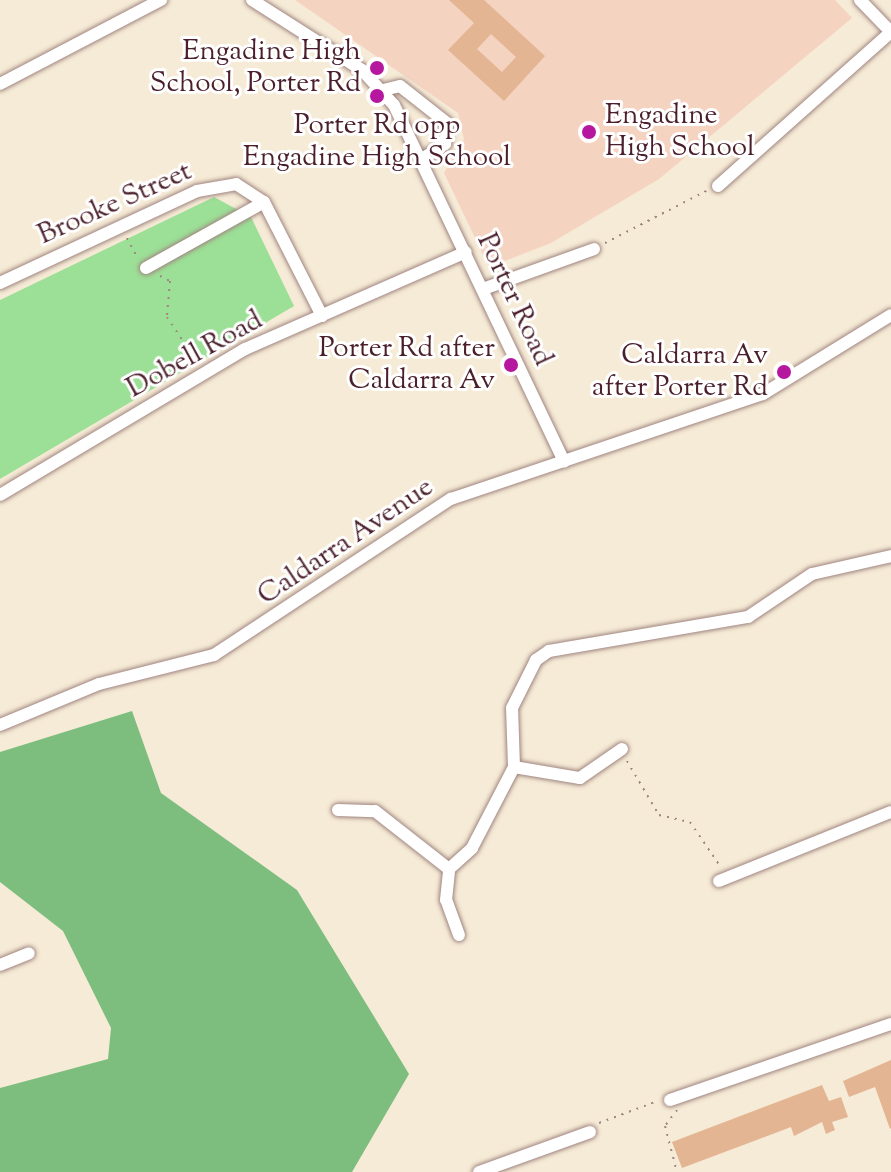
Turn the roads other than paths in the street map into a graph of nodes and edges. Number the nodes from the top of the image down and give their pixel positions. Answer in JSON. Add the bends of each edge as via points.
{"nodes":[{"id":1,"x":161,"y":0,"type":"edge"},
{"id":2,"x":252,"y":0,"type":"edge"},
{"id":3,"x":860,"y":0,"type":"edge"},
{"id":4,"x":891,"y":32,"type":"edge"},
{"id":5,"x":0,"y":84,"type":"edge"},
{"id":6,"x":383,"y":90,"type":"junction"},
{"id":7,"x":422,"y":159,"type":"junction"},
{"id":8,"x":718,"y":186,"type":"road end"},
{"id":9,"x":264,"y":202,"type":"junction"},
{"id":10,"x":594,"y":249,"type":"road end"},
{"id":11,"x":466,"y":252,"type":"junction"},
{"id":12,"x":146,"y":268,"type":"road end"},
{"id":13,"x":0,"y":283,"type":"edge"},
{"id":14,"x":483,"y":289,"type":"junction"},
{"id":15,"x":891,"y":315,"type":"edge"},
{"id":16,"x":322,"y":316,"type":"junction"},
{"id":17,"x":564,"y":461,"type":"junction"},
{"id":18,"x":0,"y":495,"type":"edge"},
{"id":19,"x":891,"y":556,"type":"edge"},
{"id":20,"x":0,"y":725,"type":"edge"},
{"id":21,"x":622,"y":749,"type":"road end"},
{"id":22,"x":514,"y":767,"type":"junction"},
{"id":23,"x":338,"y":810,"type":"dead end"},
{"id":24,"x":891,"y":812,"type":"edge"},
{"id":25,"x":449,"y":869,"type":"junction"},
{"id":26,"x":719,"y":881,"type":"road end"},
{"id":27,"x":459,"y":935,"type":"dead end"},
{"id":28,"x":29,"y":953,"type":"dead end"},
{"id":29,"x":0,"y":965,"type":"edge"},
{"id":30,"x":891,"y":1024,"type":"edge"},
{"id":31,"x":674,"y":1100,"type":"road end"},
{"id":32,"x":590,"y":1132,"type":"road end"},
{"id":33,"x":479,"y":1172,"type":"edge"}],
"edges":[{"from":1,"to":5,"type":"street"},
{"from":2,"to":6,"type":"street","name":"Porter Road"},
{"from":3,"to":4,"type":"street"},
{"from":4,"to":8,"type":"street"},
{"from":6,"to":7,"type":"street","name":"Porter Road"},
{"from":6,"to":7,"type":"street","name":"Porter Road","via":[[400,86],[447,123],[445,144]]},
{"from":7,"to":11,"type":"street","name":"Porter Road"},
{"from":9,"to":12,"type":"street"},
{"from":9,"to":13,"type":"street","name":"Brooke Street","via":[[223,183]]},
{"from":9,"to":16,"type":"street"},
{"from":10,"to":14,"type":"street"},
{"from":11,"to":14,"type":"street","name":"Porter Road"},
{"from":11,"to":16,"type":"street","name":"Dobell Road"},
{"from":14,"to":17,"type":"street","name":"Porter Road"},
{"from":15,"to":17,"type":"street","name":"Caldarra Avenue","via":[[788,383]]},
{"from":16,"to":18,"type":"street","name":"Dobell Road","via":[[203,374]]},
{"from":17,"to":20,"type":"street","name":"Caldarra Avenue","via":[[451,499],[214,655],[99,684]]},
{"from":19,"to":22,"type":"street","via":[[812,574],[748,617],[549,651],[517,688]]},
{"from":21,"to":22,"type":"street","via":[[580,778]]},
{"from":22,"to":25,"type":"street","via":[[472,848]]},
{"from":23,"to":25,"type":"street","via":[[375,811]]},
{"from":24,"to":26,"type":"street"},
{"from":25,"to":27,"type":"street","via":[[446,900]]},
{"from":28,"to":29,"type":"street"},
{"from":30,"to":31,"type":"street"},
{"from":32,"to":33,"type":"street"}]}
